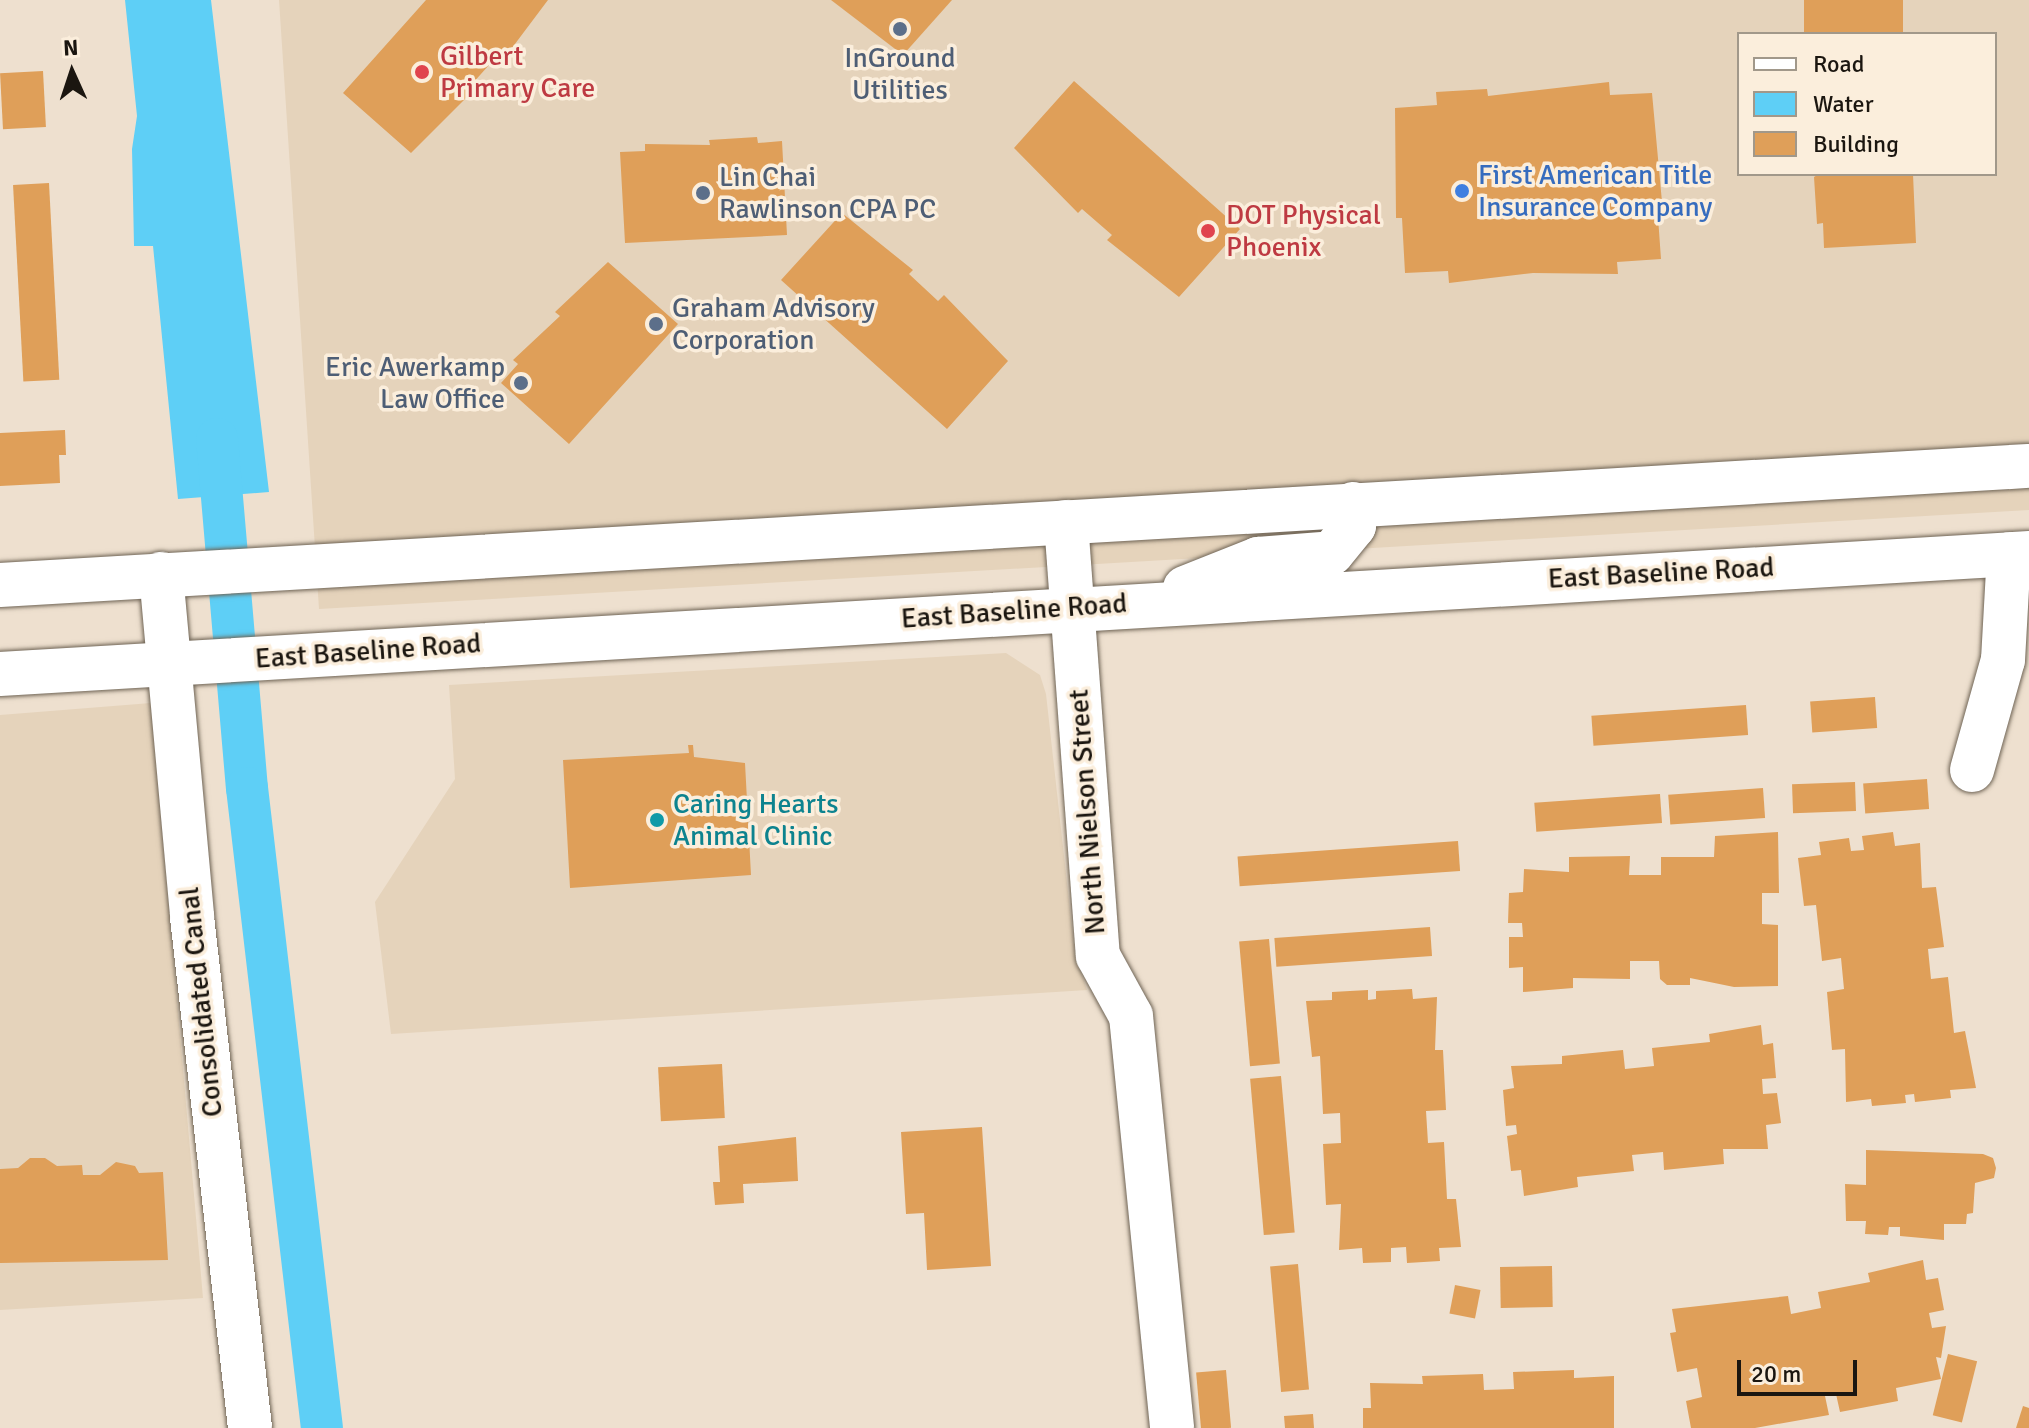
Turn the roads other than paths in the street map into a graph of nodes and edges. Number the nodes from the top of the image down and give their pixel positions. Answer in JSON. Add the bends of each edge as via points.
{"nodes":[{"id":1,"x":2029,"y":466,"type":"edge"},
{"id":2,"x":1353,"y":504,"type":"junction"},
{"id":3,"x":1066,"y":522,"type":"junction"},
{"id":4,"x":2019,"y":553,"type":"edge"},
{"id":5,"x":161,"y":574,"type":"junction"},
{"id":6,"x":0,"y":585,"type":"edge"},
{"id":7,"x":1154,"y":601,"type":"junction"},
{"id":8,"x":1072,"y":608,"type":"junction"},
{"id":9,"x":169,"y":664,"type":"junction"},
{"id":10,"x":0,"y":674,"type":"edge"},
{"id":11,"x":1972,"y":770,"type":"dead end"},
{"id":12,"x":250,"y":1428,"type":"edge"},
{"id":13,"x":1172,"y":1428,"type":"edge"}],
"edges":[{"from":1,"to":2,"type":"main road"},
{"from":2,"to":3,"type":"main road"},
{"from":2,"to":7,"type":"main road","via":[[1354,526],[1332,553],[1258,559]]},
{"from":3,"to":5,"type":"main road"},
{"from":3,"to":8,"type":"main road","name":"North Nielson Street"},
{"from":4,"to":7,"type":"main road","name":"East Baseline Road"},
{"from":4,"to":11,"type":"main road","via":[[2003,660]]},
{"from":5,"to":6,"type":"main road"},
{"from":5,"to":9,"type":"main road","name":"Consolidated Canal"},
{"from":7,"to":8,"type":"main road","name":"East Baseline Road"},
{"from":8,"to":9,"type":"main road","name":"East Baseline Road"},
{"from":8,"to":13,"type":"main road","name":"North Nielson Street","via":[[1098,956],[1131,1016]]},
{"from":9,"to":10,"type":"main road","name":"East Baseline Road"},
{"from":9,"to":12,"type":"main road","name":"Consolidated Canal"}]}
